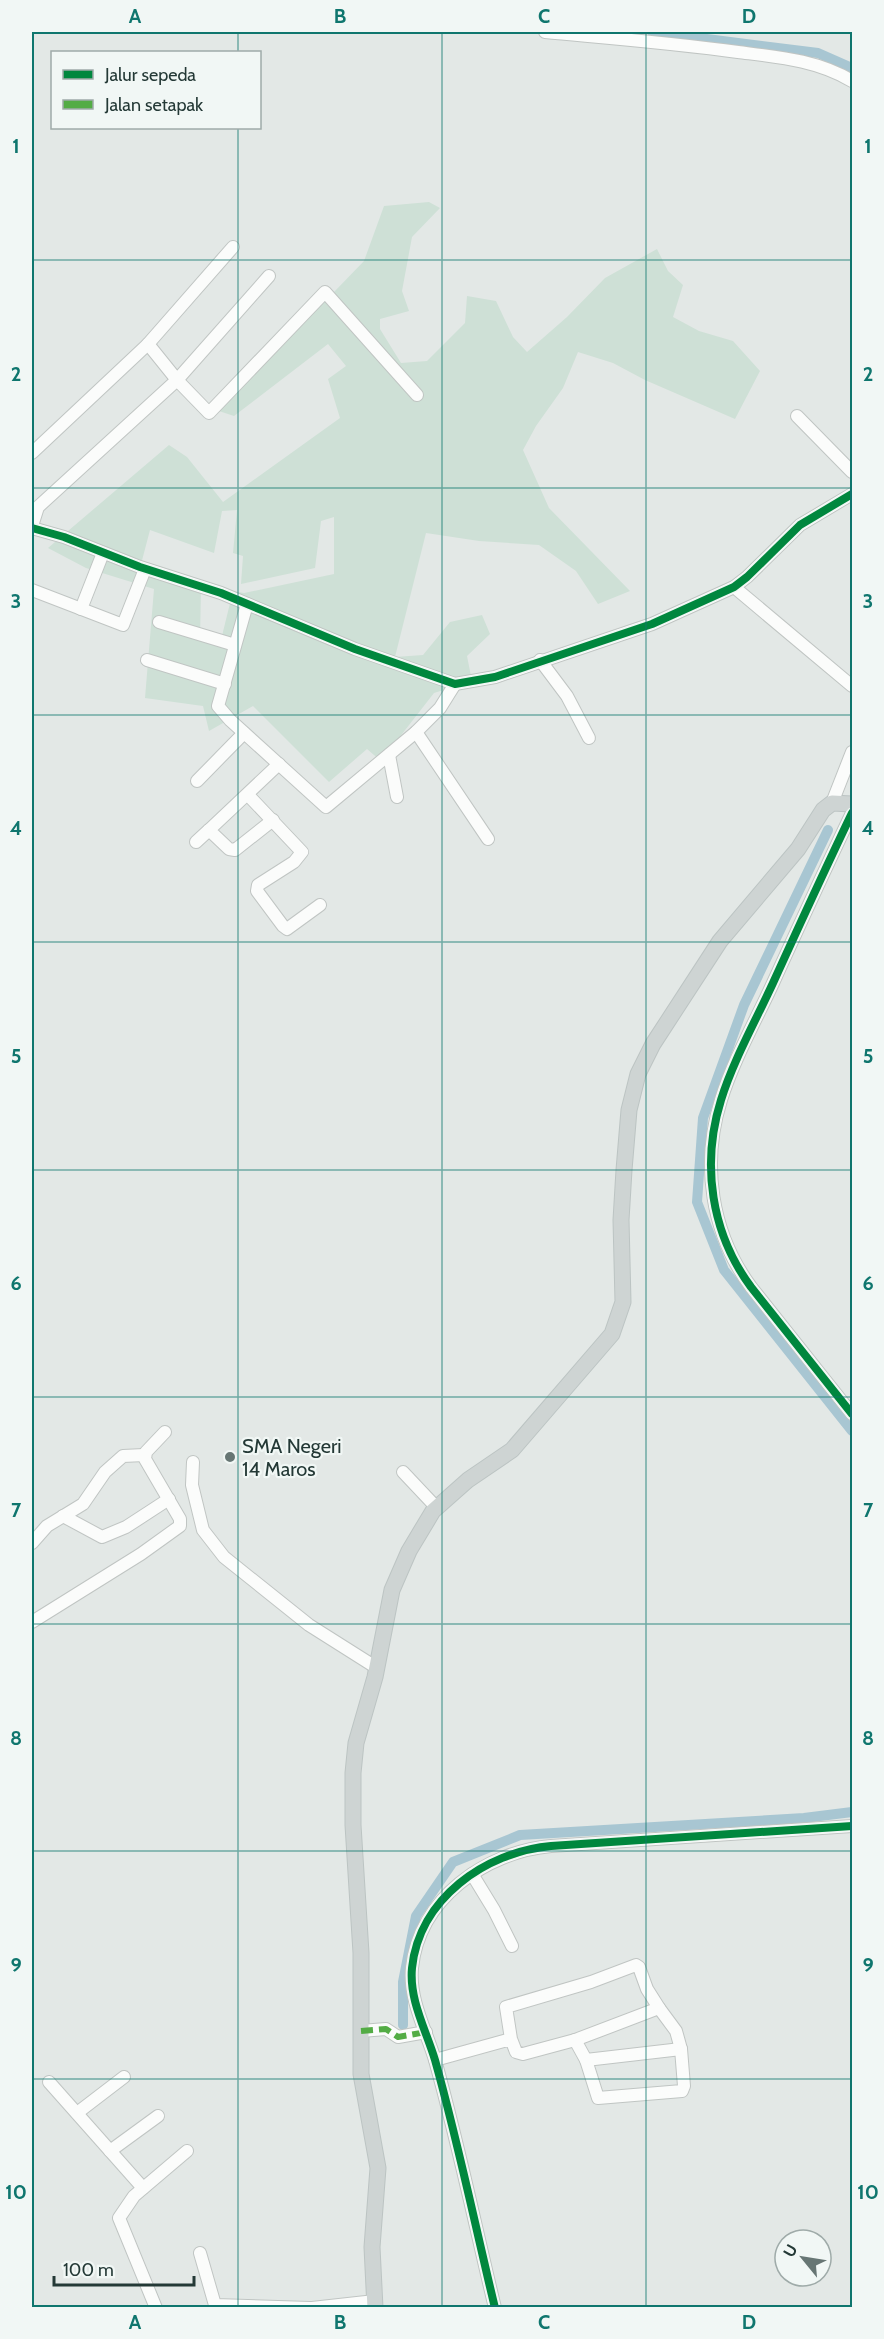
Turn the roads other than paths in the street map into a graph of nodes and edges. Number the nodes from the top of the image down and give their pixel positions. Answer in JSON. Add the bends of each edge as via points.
{"nodes":[{"id":1,"x":545,"y":32,"type":"edge"},
{"id":2,"x":645,"y":36,"type":"edge"},
{"id":3,"x":852,"y":81,"type":"edge"},
{"id":4,"x":233,"y":247,"type":"dead end"},
{"id":5,"x":269,"y":276,"type":"dead end"},
{"id":6,"x":148,"y":344,"type":"junction"},
{"id":7,"x":177,"y":380,"type":"junction"},
{"id":8,"x":417,"y":395,"type":"dead end"},
{"id":9,"x":797,"y":416,"type":"dead end"},
{"id":10,"x":32,"y":453,"type":"edge"},
{"id":11,"x":852,"y":472,"type":"edge"},
{"id":12,"x":852,"y":494,"type":"edge"},
{"id":13,"x":35,"y":504,"type":"edge"},
{"id":14,"x":32,"y":527,"type":"edge"},
{"id":15,"x":103,"y":553,"type":"junction"},
{"id":16,"x":145,"y":569,"type":"junction"},
{"id":17,"x":734,"y":587,"type":"junction"},
{"id":18,"x":32,"y":590,"type":"edge"},
{"id":19,"x":247,"y":604,"type":"junction"},
{"id":20,"x":81,"y":609,"type":"junction"},
{"id":21,"x":159,"y":622,"type":"dead end"},
{"id":22,"x":236,"y":645,"type":"junction"},
{"id":23,"x":147,"y":660,"type":"dead end"},
{"id":24,"x":540,"y":660,"type":"junction"},
{"id":25,"x":225,"y":684,"type":"junction"},
{"id":26,"x":455,"y":684,"type":"junction"},
{"id":27,"x":852,"y":686,"type":"edge"},
{"id":28,"x":416,"y":732,"type":"junction"},
{"id":29,"x":244,"y":733,"type":"junction"},
{"id":30,"x":589,"y":738,"type":"dead end"},
{"id":31,"x":852,"y":752,"type":"edge"},
{"id":32,"x":389,"y":755,"type":"junction"},
{"id":33,"x":279,"y":764,"type":"junction"},
{"id":34,"x":197,"y":781,"type":"dead end"},
{"id":35,"x":248,"y":795,"type":"junction"},
{"id":36,"x":397,"y":797,"type":"dead end"},
{"id":37,"x":832,"y":803,"type":"junction"},
{"id":38,"x":852,"y":804,"type":"edge"},
{"id":39,"x":852,"y":813,"type":"edge"},
{"id":40,"x":273,"y":820,"type":"junction"},
{"id":41,"x":208,"y":830,"type":"junction"},
{"id":42,"x":488,"y":839,"type":"dead end"},
{"id":43,"x":195,"y":842,"type":"dead end"},
{"id":44,"x":320,"y":905,"type":"dead end"},
{"id":45,"x":852,"y":1412,"type":"edge"},
{"id":46,"x":165,"y":1432,"type":"dead end"},
{"id":47,"x":144,"y":1455,"type":"junction"},
{"id":48,"x":194,"y":1462,"type":"dead end"},
{"id":49,"x":403,"y":1472,"type":"dead end"},
{"id":50,"x":169,"y":1499,"type":"junction"},
{"id":51,"x":436,"y":1507,"type":"junction"},
{"id":52,"x":63,"y":1516,"type":"junction"},
{"id":53,"x":32,"y":1543,"type":"edge"},
{"id":54,"x":32,"y":1622,"type":"edge"},
{"id":55,"x":377,"y":1668,"type":"junction"},
{"id":56,"x":852,"y":1826,"type":"edge"},
{"id":57,"x":472,"y":1874,"type":"junction"},
{"id":58,"x":512,"y":1946,"type":"dead end"},
{"id":59,"x":659,"y":2008,"type":"junction"},
{"id":60,"x":361,"y":2031,"type":"junction"},
{"id":61,"x":414,"y":2034,"type":"junction"},
{"id":62,"x":511,"y":2039,"type":"junction"},
{"id":63,"x":575,"y":2040,"type":"junction"},
{"id":64,"x":681,"y":2049,"type":"junction"},
{"id":65,"x":435,"y":2060,"type":"junction"},
{"id":66,"x":586,"y":2060,"type":"junction"},
{"id":67,"x":124,"y":2077,"type":"dead end"},
{"id":68,"x":49,"y":2082,"type":"dead end"},
{"id":69,"x":77,"y":2113,"type":"junction"},
{"id":70,"x":158,"y":2116,"type":"dead end"},
{"id":71,"x":110,"y":2151,"type":"junction"},
{"id":72,"x":187,"y":2151,"type":"dead end"},
{"id":73,"x":143,"y":2188,"type":"junction"},
{"id":74,"x":200,"y":2253,"type":"dead end"},
{"id":75,"x":375,"y":2304,"type":"edge"},
{"id":76,"x":216,"y":2306,"type":"edge"},
{"id":77,"x":156,"y":2307,"type":"edge"},
{"id":78,"x":311,"y":2307,"type":"edge"},
{"id":79,"x":495,"y":2307,"type":"edge"}],
"edges":[{"from":1,"to":2,"type":"street"},
{"from":2,"to":3,"type":"street","via":[[807,62]]},
{"from":4,"to":6,"type":"street"},
{"from":5,"to":7,"type":"street"},
{"from":6,"to":7,"type":"street"},
{"from":6,"to":10,"type":"street"},
{"from":7,"to":8,"type":"street","via":[[209,413],[325,292]]},
{"from":7,"to":13,"type":"street"},
{"from":9,"to":11,"type":"street"},
{"from":12,"to":17,"type":"street","via":[[800,525]]},
{"from":13,"to":14,"type":"street"},
{"from":14,"to":15,"type":"street"},
{"from":15,"to":16,"type":"street"},
{"from":15,"to":20,"type":"street"},
{"from":16,"to":19,"type":"street"},
{"from":16,"to":20,"type":"street","via":[[123,625]]},
{"from":17,"to":24,"type":"street","via":[[652,624]]},
{"from":17,"to":27,"type":"street"},
{"from":18,"to":20,"type":"street"},
{"from":19,"to":22,"type":"street"},
{"from":19,"to":26,"type":"street","via":[[355,649]]},
{"from":21,"to":22,"type":"street"},
{"from":22,"to":25,"type":"street"},
{"from":23,"to":25,"type":"street"},
{"from":24,"to":26,"type":"street","via":[[495,676]]},
{"from":24,"to":30,"type":"street","via":[[567,696]]},
{"from":25,"to":29,"type":"street","via":[[218,706]]},
{"from":26,"to":28,"type":"street","via":[[440,708]]},
{"from":28,"to":32,"type":"street"},
{"from":28,"to":42,"type":"street"},
{"from":29,"to":33,"type":"street"},
{"from":29,"to":34,"type":"street"},
{"from":31,"to":37,"type":"street"},
{"from":32,"to":33,"type":"street","via":[[326,807]]},
{"from":32,"to":36,"type":"street"},
{"from":33,"to":35,"type":"street"},
{"from":35,"to":40,"type":"street"},
{"from":35,"to":41,"type":"street"},
{"from":37,"to":38,"type":"main road"},
{"from":37,"to":51,"type":"main road","via":[[720,941],[664,1026],[638,1074],[629,1110],[624,1170],[623,1302],[612,1334],[512,1450]]},
{"from":39,"to":45,"type":"street","via":[[721,1098],[711,1167],[714,1208],[737,1265]]},
{"from":40,"to":41,"type":"street","via":[[235,850]]},
{"from":40,"to":44,"type":"street","via":[[302,854],[258,885],[257,891],[287,929]]},
{"from":41,"to":43,"type":"street"},
{"from":46,"to":47,"type":"street"},
{"from":47,"to":50,"type":"street"},
{"from":47,"to":52,"type":"street","via":[[123,1456],[105,1472],[83,1504]]},
{"from":48,"to":55,"type":"street","via":[[192,1485],[203,1530],[224,1557],[309,1625]]},
{"from":49,"to":51,"type":"street"},
{"from":50,"to":52,"type":"street","via":[[126,1527],[102,1537]]},
{"from":50,"to":54,"type":"street","via":[[180,1519],[176,1530]]},
{"from":51,"to":55,"type":"main road","via":[[395,1582]]},
{"from":52,"to":53,"type":"street"},
{"from":55,"to":60,"type":"main road","via":[[356,1743],[353,1773]]},
{"from":56,"to":57,"type":"street","via":[[541,1847],[507,1856]]},
{"from":57,"to":58,"type":"street"},
{"from":57,"to":61,"type":"street","via":[[433,1910],[418,1938],[412,1984]]},
{"from":59,"to":62,"type":"street","via":[[636,1965],[506,2007]]},
{"from":59,"to":63,"type":"street"},
{"from":59,"to":64,"type":"street","via":[[675,2028]]},
{"from":60,"to":61,"type":"street","via":[[386,2029],[395,2037]]},
{"from":60,"to":75,"type":"main road","via":[[361,2074],[378,2174],[372,2247]]},
{"from":61,"to":65,"type":"street"},
{"from":62,"to":63,"type":"street","via":[[521,2054]]},
{"from":62,"to":65,"type":"street"},
{"from":63,"to":66,"type":"street"},
{"from":64,"to":66,"type":"street"},
{"from":64,"to":66,"type":"street","via":[[684,2086],[680,2092],[600,2098]]},
{"from":65,"to":79,"type":"street"},
{"from":67,"to":69,"type":"street"},
{"from":68,"to":69,"type":"street"},
{"from":69,"to":71,"type":"street"},
{"from":70,"to":71,"type":"street"},
{"from":71,"to":73,"type":"street"},
{"from":72,"to":73,"type":"street"},
{"from":73,"to":77,"type":"street","via":[[119,2218]]},
{"from":74,"to":76,"type":"street"},
{"from":75,"to":78,"type":"street"},
{"from":76,"to":78,"type":"street"}]}
